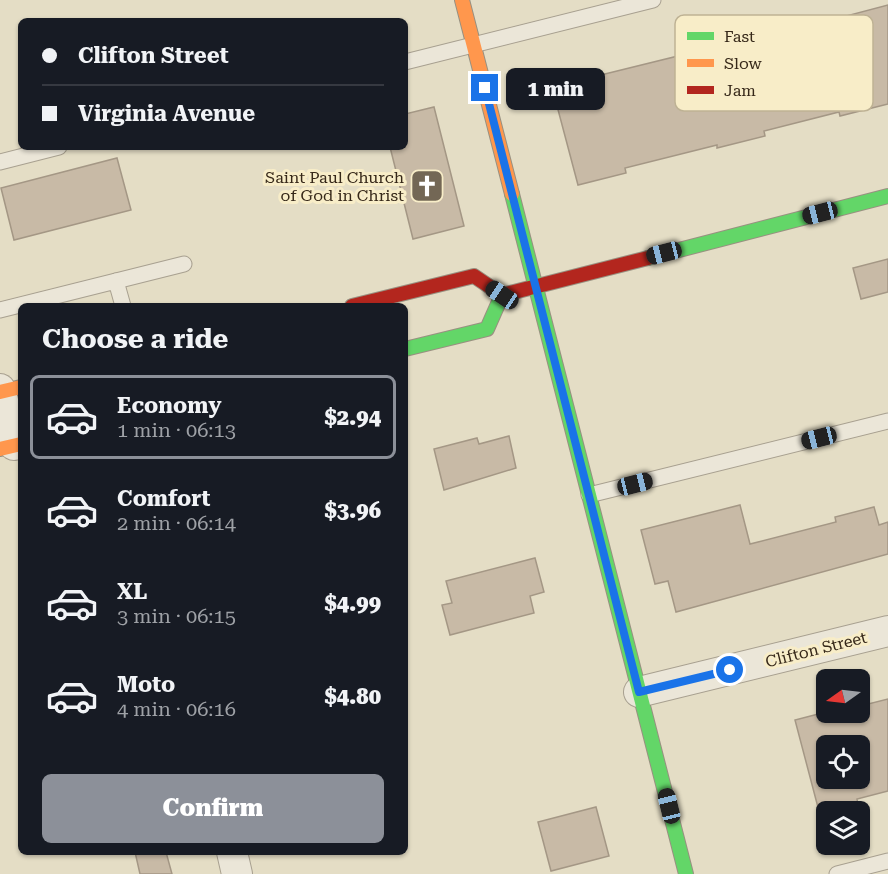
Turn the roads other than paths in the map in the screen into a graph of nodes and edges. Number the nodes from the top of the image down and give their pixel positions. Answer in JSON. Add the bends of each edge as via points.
{"nodes":[{"id":1,"x":462,"y":0,"type":"edge"},
{"id":2,"x":653,"y":0,"type":"edge"},
{"id":3,"x":474,"y":45,"type":"junction"},
{"id":4,"x":408,"y":61,"type":"edge"},
{"id":5,"x":47,"y":150,"type":"edge"},
{"id":6,"x":0,"y":162,"type":"edge"},
{"id":7,"x":888,"y":196,"type":"edge"},
{"id":8,"x":184,"y":264,"type":"dead end"},
{"id":9,"x":116,"y":281,"type":"junction"},
{"id":10,"x":537,"y":286,"type":"junction"},
{"id":11,"x":502,"y":295,"type":"junction"},
{"id":12,"x":28,"y":303,"type":"edge"},
{"id":13,"x":122,"y":303,"type":"edge"},
{"id":14,"x":364,"y":303,"type":"edge"},
{"id":15,"x":18,"y":306,"type":"edge"},
{"id":16,"x":0,"y":310,"type":"edge"},
{"id":17,"x":408,"y":348,"type":"edge"},
{"id":18,"x":18,"y":388,"type":"edge"},
{"id":19,"x":0,"y":391,"type":"edge"},
{"id":20,"x":888,"y":421,"type":"edge"},
{"id":21,"x":12,"y":446,"type":"edge"},
{"id":22,"x":589,"y":495,"type":"junction"},
{"id":23,"x":888,"y":631,"type":"edge"},
{"id":24,"x":639,"y":692,"type":"junction"},
{"id":25,"x":233,"y":855,"type":"edge"},
{"id":26,"x":888,"y":861,"type":"edge"},
{"id":27,"x":237,"y":874,"type":"edge"},
{"id":28,"x":686,"y":874,"type":"edge"},
{"id":29,"x":837,"y":874,"type":"edge"}],
"edges":[{"from":1,"to":3,"type":"street"},
{"from":2,"to":3,"type":"lane"},
{"from":3,"to":4,"type":"lane"},
{"from":3,"to":10,"type":"street"},
{"from":5,"to":6,"type":"lane"},
{"from":7,"to":10,"type":"street"},
{"from":8,"to":9,"type":"lane"},
{"from":9,"to":12,"type":"lane"},
{"from":9,"to":13,"type":"lane"},
{"from":10,"to":11,"type":"street"},
{"from":10,"to":22,"type":"street"},
{"from":11,"to":14,"type":"street","via":[[474,276]]},
{"from":11,"to":17,"type":"street","via":[[487,328]]},
{"from":15,"to":16,"type":"lane"},
{"from":18,"to":19,"type":"street"},
{"from":19,"to":21,"type":"street"},
{"from":20,"to":22,"type":"lane"},
{"from":22,"to":24,"type":"street"},
{"from":23,"to":24,"type":"street","name":"Clifton Street"},
{"from":24,"to":28,"type":"street"},
{"from":25,"to":27,"type":"street"},
{"from":26,"to":29,"type":"lane"}]}
